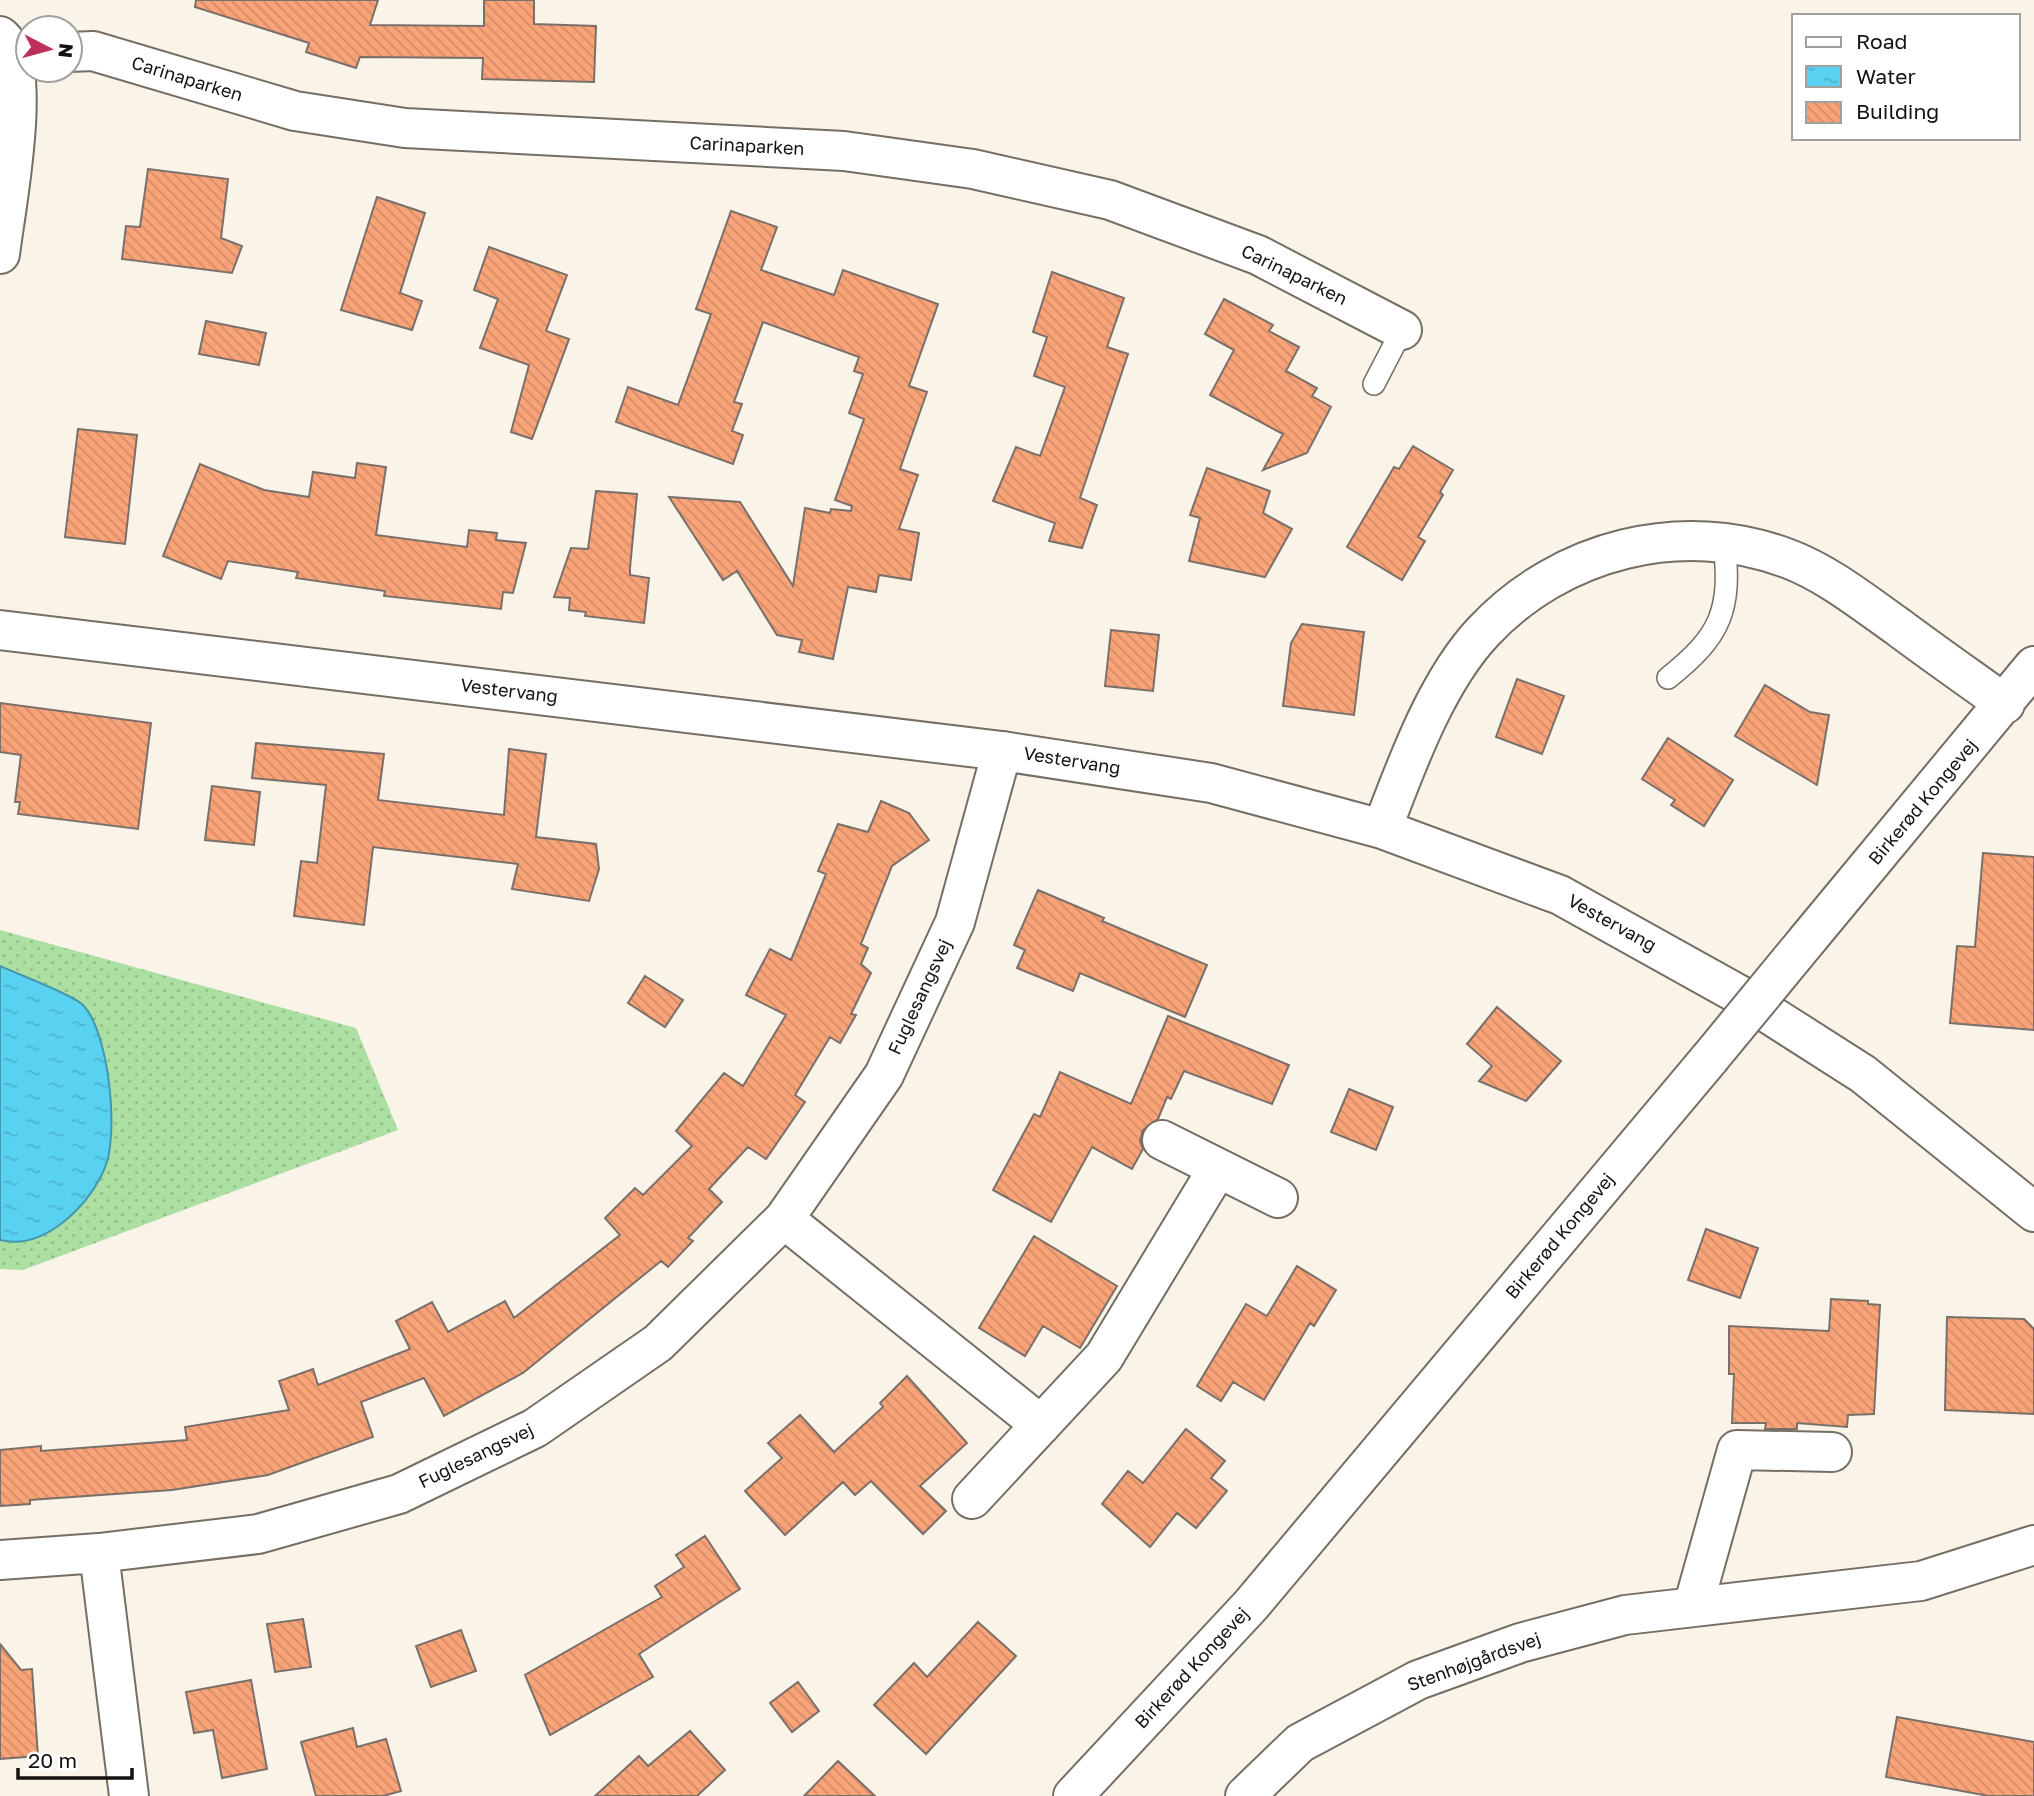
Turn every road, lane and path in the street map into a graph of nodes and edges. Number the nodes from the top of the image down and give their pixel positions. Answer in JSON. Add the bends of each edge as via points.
{"nodes":[{"id":1,"x":84,"y":51,"type":"edge"},
{"id":2,"x":17,"y":84,"type":"edge"},
{"id":3,"x":0,"y":254,"type":"edge"},
{"id":4,"x":1402,"y":330,"type":"joint"},
{"id":5,"x":1374,"y":384,"type":"dead end"},
{"id":6,"x":1724,"y":542,"type":"junction"},
{"id":7,"x":0,"y":630,"type":"edge"},
{"id":8,"x":2034,"y":666,"type":"edge"},
{"id":9,"x":1668,"y":678,"type":"dead end"},
{"id":10,"x":2005,"y":704,"type":"junction"},
{"id":11,"x":1002,"y":751,"type":"junction"},
{"id":12,"x":1382,"y":830,"type":"junction"},
{"id":13,"x":1162,"y":1140,"type":"dead end"},
{"id":14,"x":1218,"y":1168,"type":"junction"},
{"id":15,"x":1278,"y":1198,"type":"dead end"},
{"id":16,"x":2034,"y":1212,"type":"edge"},
{"id":17,"x":784,"y":1219,"type":"junction"},
{"id":18,"x":1041,"y":1425,"type":"junction"},
{"id":19,"x":1832,"y":1452,"type":"dead end"},
{"id":20,"x":972,"y":1499,"type":"dead end"},
{"id":21,"x":2034,"y":1545,"type":"edge"},
{"id":22,"x":99,"y":1553,"type":"junction"},
{"id":23,"x":0,"y":1560,"type":"edge"},
{"id":24,"x":1693,"y":1607,"type":"junction"},
{"id":25,"x":129,"y":1796,"type":"edge"},
{"id":26,"x":1073,"y":1796,"type":"edge"},
{"id":27,"x":1245,"y":1796,"type":"edge"}],
"edges":[{"from":1,"to":4,"type":"street","name":"Carinaparken","via":[[295,111],[405,128],[844,151],[973,169],[1110,200],[1258,255]]},
{"from":2,"to":3,"type":"street","via":[[18,110]]},
{"from":4,"to":5,"type":"lane"},
{"from":6,"to":9,"type":"lane","via":[[1729,582],[1720,620],[1699,654]]},
{"from":6,"to":10,"type":"street","via":[[1790,559],[1849,591]]},
{"from":6,"to":12,"type":"street","via":[[1658,541],[1592,557],[1533,588],[1482,632],[1444,688]]},
{"from":7,"to":11,"type":"street","name":"Vestervang"},
{"from":8,"to":10,"type":"street","name":"Birkerød Kongevej"},
{"from":10,"to":26,"type":"street","name":"Birkerød Kongevej","bridge":true,"via":[[1251,1605]]},
{"from":11,"to":12,"type":"street","name":"Vestervang","via":[[1211,783]]},
{"from":11,"to":17,"type":"street","name":"Fuglesangsvej","via":[[955,922],[889,1063]]},
{"from":12,"to":16,"type":"street","name":"Vestervang","via":[[1560,895],[1736,993],[1863,1074]]},
{"from":13,"to":14,"type":"street"},
{"from":14,"to":15,"type":"street"},
{"from":14,"to":18,"type":"street","via":[[1104,1357]]},
{"from":17,"to":18,"type":"street"},
{"from":17,"to":22,"type":"street","name":"Fuglesangsvej","via":[[658,1343],[536,1428],[399,1494],[258,1534]]},
{"from":18,"to":20,"type":"street"},
{"from":19,"to":24,"type":"street","via":[[1737,1450]]},
{"from":21,"to":24,"type":"street","name":"Stenhøjgårdsvej","via":[[1921,1581]]},
{"from":22,"to":23,"type":"street","name":"Fuglesangsvej"},
{"from":22,"to":25,"type":"street"},
{"from":24,"to":27,"type":"street","name":"Stenhøjgårdsvej","via":[[1625,1615],[1520,1643],[1419,1680],[1300,1743]]}]}
